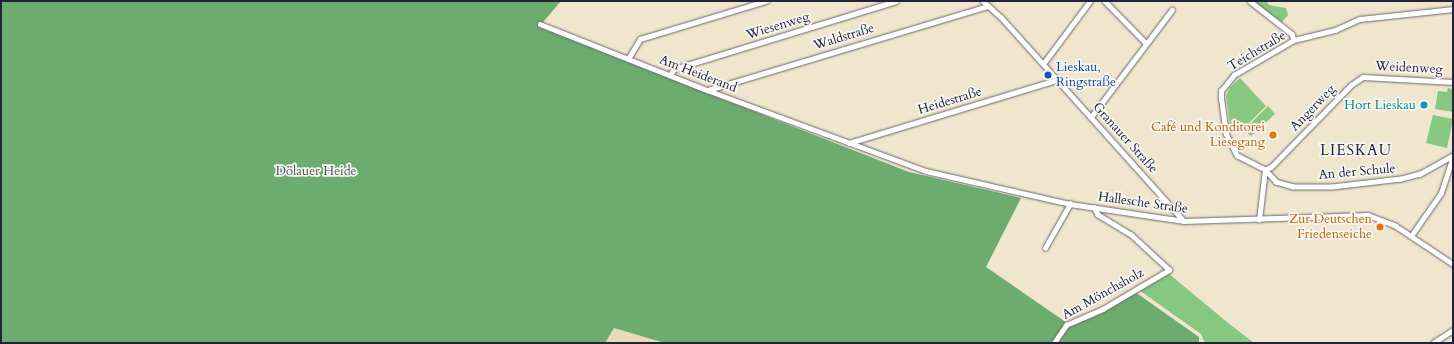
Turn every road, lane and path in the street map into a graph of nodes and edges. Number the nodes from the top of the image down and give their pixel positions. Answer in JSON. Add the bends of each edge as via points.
{"nodes":[{"id":1,"x":766,"y":1,"type":"edge"},
{"id":2,"x":896,"y":1,"type":"edge"},
{"id":3,"x":983,"y":1,"type":"edge"},
{"id":4,"x":1090,"y":1,"type":"edge"},
{"id":5,"x":1105,"y":1,"type":"edge"},
{"id":6,"x":1250,"y":1,"type":"edge"},
{"id":7,"x":988,"y":6,"type":"junction"},
{"id":8,"x":1453,"y":9,"type":"edge"},
{"id":9,"x":1172,"y":10,"type":"dead end"},
{"id":10,"x":540,"y":24,"type":"dead end"},
{"id":11,"x":1294,"y":40,"type":"junction"},
{"id":12,"x":1146,"y":43,"type":"junction"},
{"id":13,"x":628,"y":59,"type":"junction"},
{"id":14,"x":1043,"y":64,"type":"junction"},
{"id":15,"x":670,"y":75,"type":"junction"},
{"id":16,"x":1363,"y":77,"type":"joint"},
{"id":17,"x":1056,"y":80,"type":"junction"},
{"id":18,"x":1453,"y":82,"type":"edge"},
{"id":19,"x":707,"y":90,"type":"junction"},
{"id":20,"x":1091,"y":117,"type":"junction"},
{"id":21,"x":849,"y":143,"type":"junction"},
{"id":22,"x":1453,"y":156,"type":"edge"},
{"id":23,"x":1452,"y":168,"type":"edge"},
{"id":24,"x":1265,"y":170,"type":"junction"},
{"id":25,"x":1070,"y":204,"type":"junction"},
{"id":26,"x":1094,"y":208,"type":"junction"},
{"id":27,"x":1259,"y":220,"type":"junction"},
{"id":28,"x":1184,"y":221,"type":"junction"},
{"id":29,"x":1411,"y":236,"type":"junction"},
{"id":30,"x":1045,"y":248,"type":"dead end"},
{"id":31,"x":1453,"y":264,"type":"edge"},
{"id":32,"x":1453,"y":330,"type":"edge"},
{"id":33,"x":1054,"y":343,"type":"edge"},
{"id":34,"x":1433,"y":343,"type":"edge"}],
"edges":[{"from":1,"to":13,"type":"street","via":[[640,39]]},
{"from":2,"to":15,"type":"street","name":"Wiesenweg","via":[[674,69]]},
{"from":3,"to":7,"type":"street","name":"Granauer Straße"},
{"from":4,"to":14,"type":"street"},
{"from":5,"to":12,"type":"street"},
{"from":6,"to":11,"type":"street","via":[[1292,34]]},
{"from":7,"to":14,"type":"street","name":"Granauer Straße"},
{"from":7,"to":19,"type":"street","name":"Waldstraße"},
{"from":8,"to":11,"type":"street","name":"Teichstraße","via":[[1360,19],[1335,30]]},
{"from":9,"to":12,"type":"street"},
{"from":10,"to":13,"type":"street","name":"Am Heiderand"},
{"from":11,"to":24,"type":"street","name":"Teichstraße","via":[[1234,75],[1221,91],[1224,125],[1230,144],[1237,156]]},
{"from":12,"to":20,"type":"street"},
{"from":13,"to":15,"type":"street","name":"Am Heiderand"},
{"from":14,"to":17,"type":"street","name":"Granauer Straße"},
{"from":15,"to":19,"type":"street","name":"Am Heiderand"},
{"from":16,"to":18,"type":"street","name":"Weidenweg"},
{"from":16,"to":24,"type":"street","name":"Angerweg","via":[[1351,85],[1271,167]]},
{"from":17,"to":20,"type":"street","name":"Granauer Straße"},
{"from":17,"to":21,"type":"street","name":"Heidestraße"},
{"from":19,"to":21,"type":"street","name":"Am Heiderand"},
{"from":20,"to":28,"type":"street","name":"Granauer Straße"},
{"from":21,"to":25,"type":"street","name":"Hallesche Straße","via":[[926,171]]},
{"from":22,"to":23,"type":"street"},
{"from":22,"to":24,"type":"street","name":"An der Schule","via":[[1420,174],[1332,187],[1293,187],[1276,182]]},
{"from":23,"to":29,"type":"street","via":[[1441,193]]},
{"from":24,"to":27,"type":"street"},
{"from":25,"to":26,"type":"street","name":"Hallesche Straße"},
{"from":25,"to":30,"type":"street"},
{"from":26,"to":28,"type":"street","name":"Hallesche Straße"},
{"from":26,"to":33,"type":"street","name":"Am Mönchsholz","via":[[1098,215],[1131,235],[1169,270],[1102,309],[1066,325]]},
{"from":27,"to":28,"type":"street","name":"Hallesche Straße"},
{"from":27,"to":29,"type":"street","name":"Hallesche Straße","via":[[1368,215],[1381,218]]},
{"from":29,"to":31,"type":"street","name":"Hallesche Straße"},
{"from":32,"to":34,"type":"street"}]}
